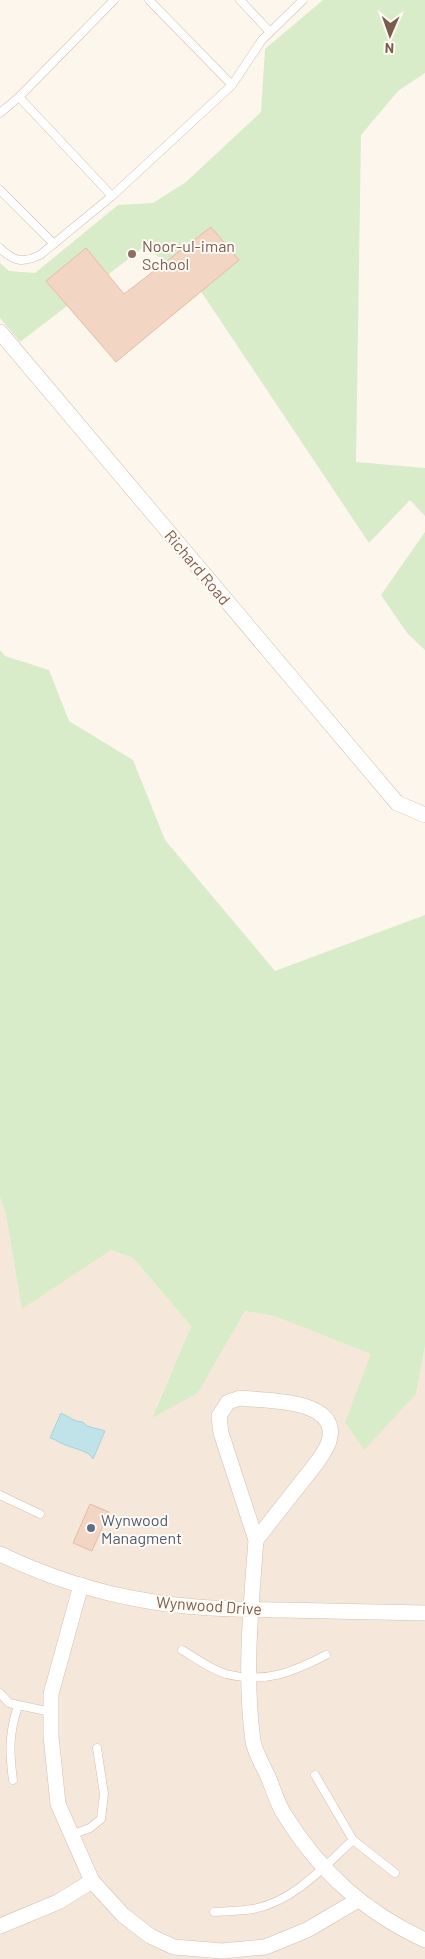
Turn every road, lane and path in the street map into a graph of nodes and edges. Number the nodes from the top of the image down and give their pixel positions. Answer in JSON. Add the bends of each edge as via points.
{"nodes":[{"id":1,"x":114,"y":0,"type":"edge"},
{"id":2,"x":149,"y":0,"type":"edge"},
{"id":3,"x":240,"y":0,"type":"edge"},
{"id":4,"x":303,"y":0,"type":"edge"},
{"id":5,"x":270,"y":32,"type":"junction"},
{"id":6,"x":232,"y":85,"type":"junction"},
{"id":7,"x":19,"y":97,"type":"junction"},
{"id":8,"x":0,"y":113,"type":"edge"},
{"id":9,"x":0,"y":190,"type":"edge"},
{"id":10,"x":112,"y":196,"type":"junction"},
{"id":11,"x":54,"y":244,"type":"junction"},
{"id":12,"x":0,"y":248,"type":"edge"},
{"id":13,"x":0,"y":332,"type":"edge"},
{"id":14,"x":425,"y":815,"type":"edge"},
{"id":15,"x":0,"y":1495,"type":"edge"},
{"id":16,"x":40,"y":1514,"type":"dead end"},
{"id":17,"x":256,"y":1540,"type":"junction"},
{"id":18,"x":0,"y":1554,"type":"edge"},
{"id":19,"x":81,"y":1585,"type":"junction"},
{"id":20,"x":251,"y":1609,"type":"junction"},
{"id":21,"x":425,"y":1613,"type":"edge"},
{"id":22,"x":182,"y":1650,"type":"dead end"},
{"id":23,"x":326,"y":1655,"type":"dead end"},
{"id":24,"x":249,"y":1677,"type":"junction"},
{"id":25,"x":0,"y":1693,"type":"edge"},
{"id":26,"x":18,"y":1706,"type":"junction"},
{"id":27,"x":51,"y":1712,"type":"junction"},
{"id":28,"x":97,"y":1748,"type":"dead end"},
{"id":29,"x":315,"y":1775,"type":"dead end"},
{"id":30,"x":14,"y":1780,"type":"dead end"},
{"id":31,"x":71,"y":1835,"type":"junction"},
{"id":32,"x":353,"y":1840,"type":"junction"},
{"id":33,"x":323,"y":1868,"type":"junction"},
{"id":34,"x":395,"y":1873,"type":"dead end"},
{"id":35,"x":92,"y":1881,"type":"junction"},
{"id":36,"x":358,"y":1900,"type":"junction"},
{"id":37,"x":214,"y":1912,"type":"dead end"},
{"id":38,"x":0,"y":1926,"type":"edge"},
{"id":39,"x":425,"y":1940,"type":"edge"}],
"edges":[{"from":1,"to":7,"type":"lane"},
{"from":2,"to":6,"type":"lane"},
{"from":3,"to":5,"type":"lane"},
{"from":4,"to":5,"type":"lane"},
{"from":5,"to":6,"type":"lane"},
{"from":6,"to":10,"type":"lane"},
{"from":7,"to":8,"type":"lane"},
{"from":7,"to":10,"type":"lane"},
{"from":9,"to":11,"type":"lane"},
{"from":10,"to":11,"type":"lane"},
{"from":11,"to":12,"type":"lane","via":[[28,260],[15,259]]},
{"from":13,"to":14,"type":"street","name":"Richard Road","via":[[396,803]]},
{"from":15,"to":16,"type":"lane"},
{"from":17,"to":17,"type":"street","via":[[326,1448],[331,1435],[321,1412],[286,1402],[240,1398],[228,1402],[219,1416],[221,1433]]},
{"from":17,"to":20,"type":"street"},
{"from":18,"to":19,"type":"street","name":"Wynwood Drive"},
{"from":19,"to":20,"type":"street","name":"Wynwood Drive","via":[[181,1606]]},
{"from":19,"to":27,"type":"street","via":[[51,1694]]},
{"from":20,"to":21,"type":"street","name":"Wynwood Drive"},
{"from":20,"to":24,"type":"street"},
{"from":22,"to":24,"type":"lane","via":[[225,1674]]},
{"from":23,"to":24,"type":"lane","via":[[288,1673]]},
{"from":24,"to":33,"type":"street","via":[[253,1743],[285,1816]]},
{"from":25,"to":26,"type":"lane","via":[[8,1703]]},
{"from":26,"to":27,"type":"lane"},
{"from":26,"to":30,"type":"lane","via":[[11,1727],[10,1758]]},
{"from":27,"to":31,"type":"street","via":[[58,1804]]},
{"from":28,"to":31,"type":"lane","via":[[104,1794],[101,1819],[90,1828]]},
{"from":29,"to":32,"type":"lane"},
{"from":31,"to":35,"type":"street"},
{"from":32,"to":33,"type":"lane"},
{"from":32,"to":34,"type":"lane"},
{"from":33,"to":36,"type":"street"},
{"from":33,"to":37,"type":"lane","via":[[270,1904],[253,1909]]},
{"from":35,"to":36,"type":"street","via":[[123,1915],[150,1936],[174,1947],[222,1951],[265,1947],[307,1930]]},
{"from":35,"to":38,"type":"street","via":[[58,1902]]},
{"from":36,"to":39,"type":"street","via":[[399,1928]]}]}
